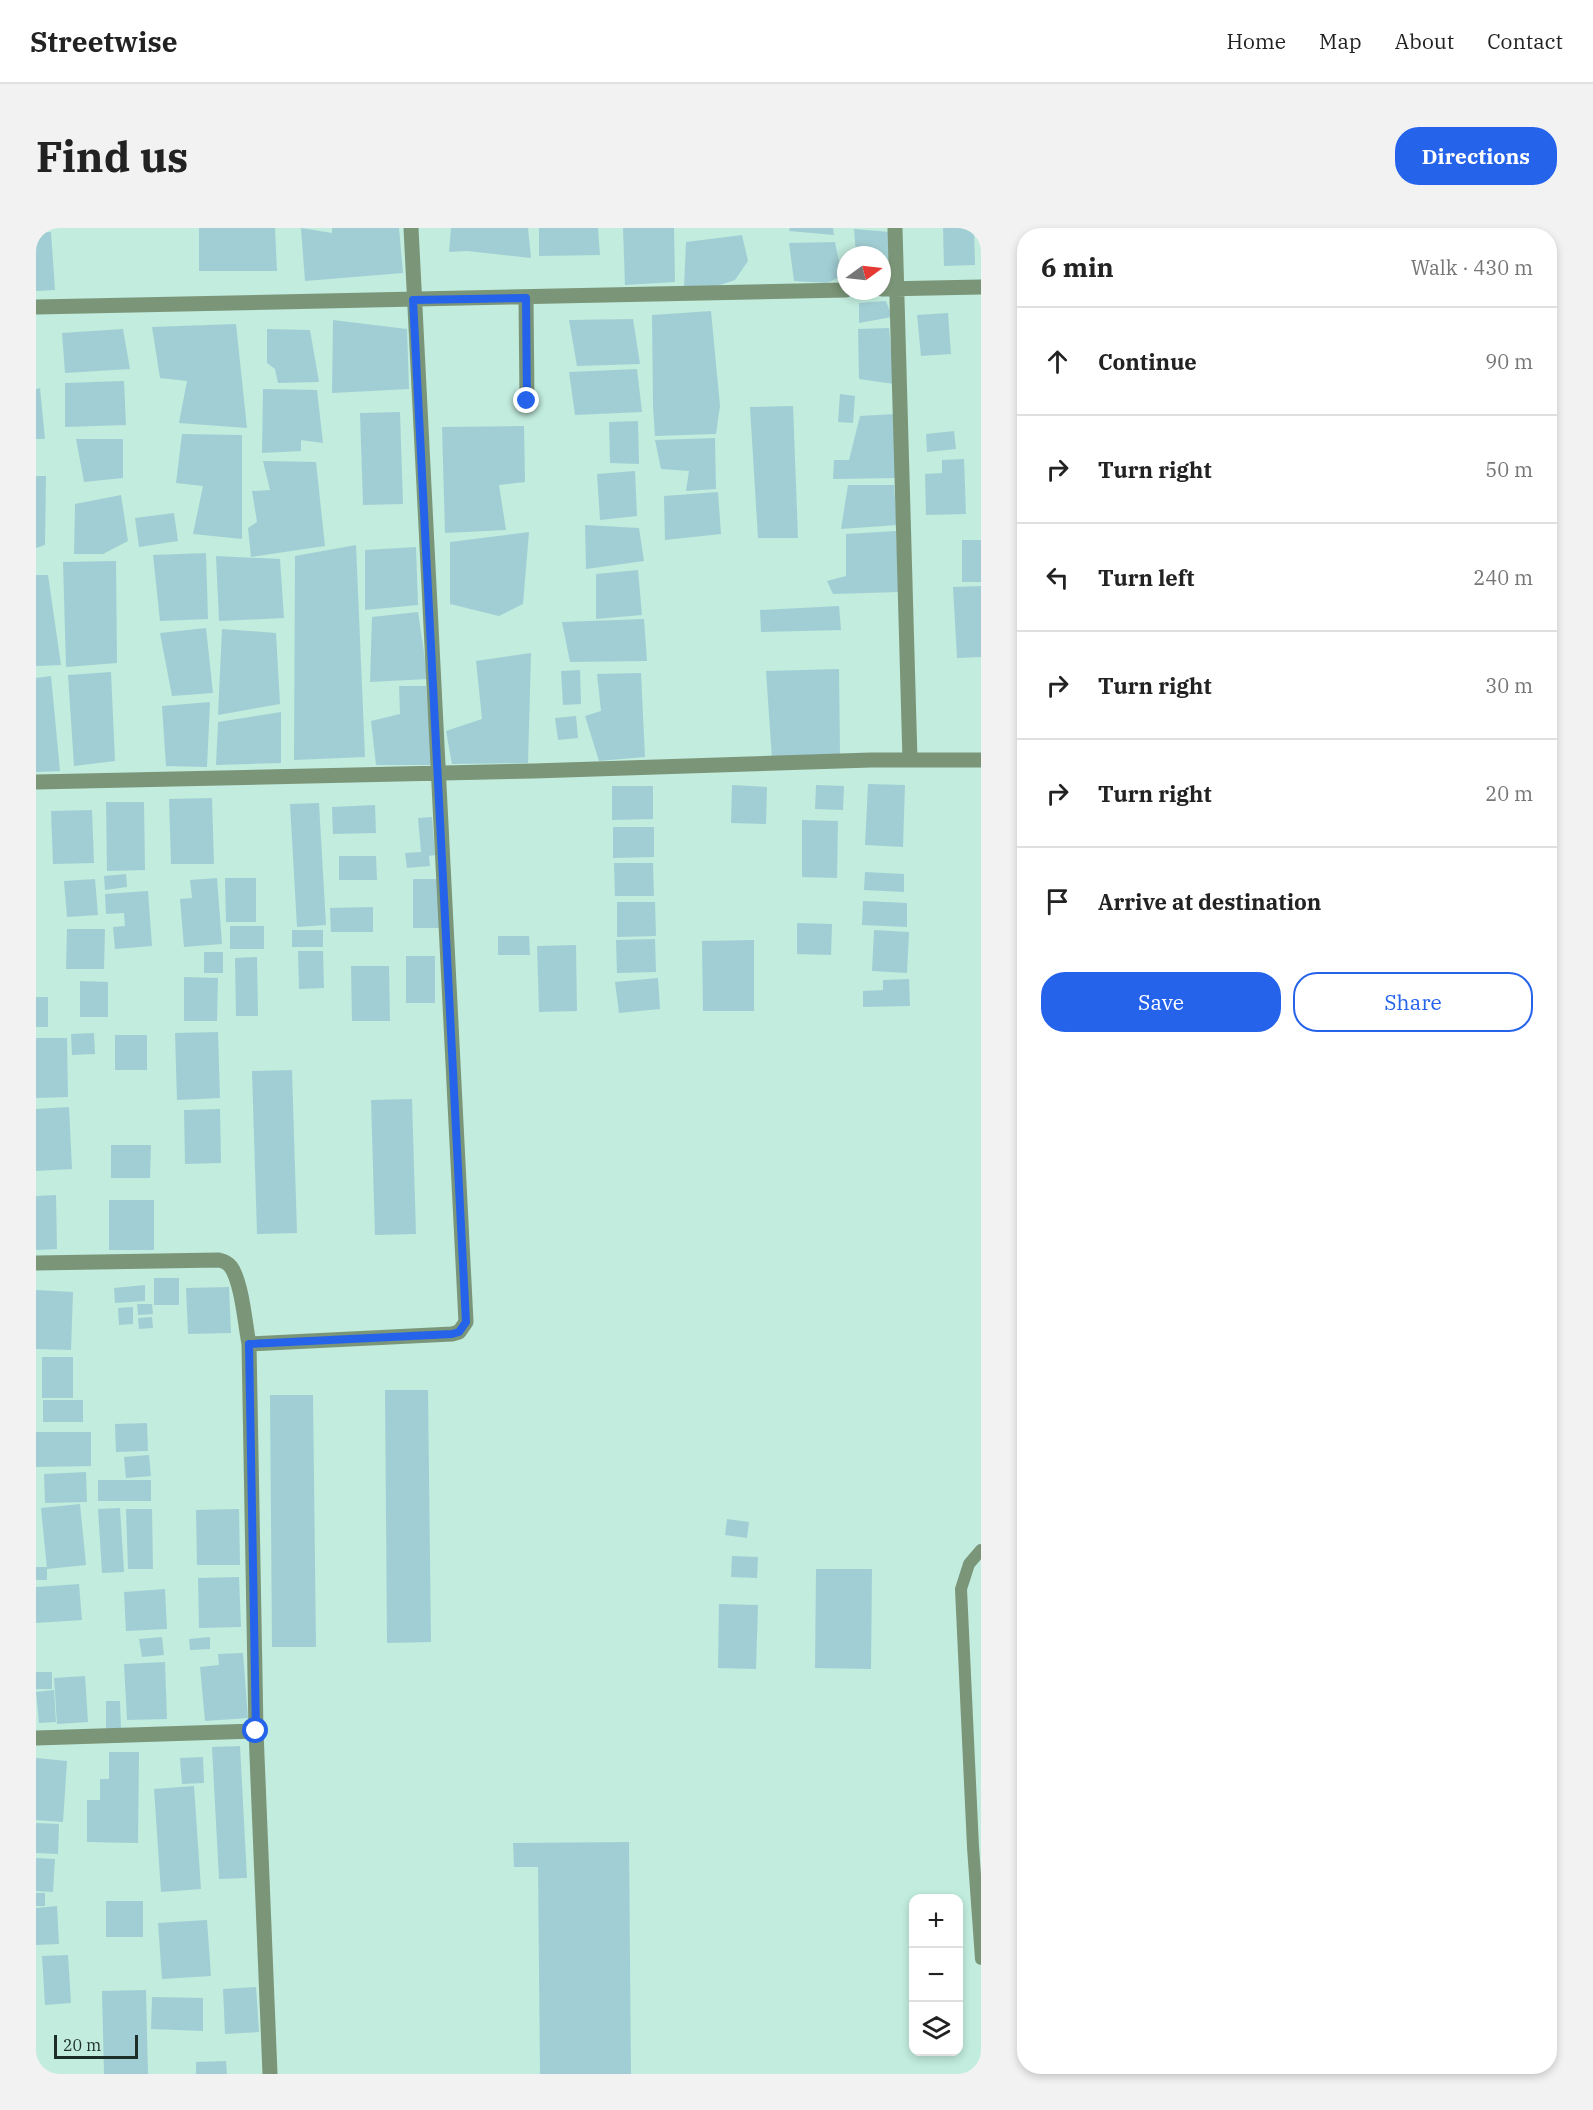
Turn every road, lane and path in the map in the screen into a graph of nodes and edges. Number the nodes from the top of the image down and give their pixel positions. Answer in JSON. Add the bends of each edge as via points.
{"nodes":[{"id":1,"x":411,"y":228,"type":"edge"},
{"id":2,"x":895,"y":228,"type":"edge"},
{"id":3,"x":891,"y":269,"type":"edge"},
{"id":4,"x":981,"y":287,"type":"edge"},
{"id":5,"x":891,"y":289,"type":"edge"},
{"id":6,"x":837,"y":290,"type":"edge"},
{"id":7,"x":526,"y":298,"type":"junction"},
{"id":8,"x":413,"y":300,"type":"junction"},
{"id":9,"x":889,"y":300,"type":"edge"},
{"id":10,"x":36,"y":307,"type":"edge"},
{"id":11,"x":527,"y":401,"type":"dead end"},
{"id":12,"x":910,"y":760,"type":"junction"},
{"id":13,"x":981,"y":760,"type":"edge"},
{"id":14,"x":438,"y":772,"type":"junction"},
{"id":15,"x":36,"y":782,"type":"edge"},
{"id":16,"x":36,"y":1263,"type":"edge"},
{"id":17,"x":249,"y":1344,"type":"junction"},
{"id":18,"x":981,"y":1550,"type":"edge"},
{"id":19,"x":256,"y":1731,"type":"junction"},
{"id":20,"x":36,"y":1738,"type":"edge"},
{"id":21,"x":981,"y":1959,"type":"edge"},
{"id":22,"x":270,"y":2074,"type":"edge"}],
"edges":[{"from":1,"to":8,"type":"street"},
{"from":2,"to":3,"type":"street"},
{"from":4,"to":5,"type":"street"},
{"from":6,"to":7,"type":"street"},
{"from":7,"to":8,"type":"street"},
{"from":7,"to":11,"type":"street"},
{"from":8,"to":10,"type":"street"},
{"from":8,"to":14,"type":"street"},
{"from":9,"to":12,"type":"street"},
{"from":12,"to":13,"type":"street"},
{"from":12,"to":14,"type":"street"},
{"from":14,"to":15,"type":"street"},
{"from":14,"to":17,"type":"street","via":[[466,1322],[459,1332],[452,1334]]},
{"from":16,"to":17,"type":"street","via":[[219,1260],[231,1266],[237,1279]]},
{"from":17,"to":19,"type":"street"},
{"from":18,"to":21,"type":"lane","via":[[969,1564],[961,1589]]},
{"from":19,"to":20,"type":"street"},
{"from":19,"to":22,"type":"street"}]}
